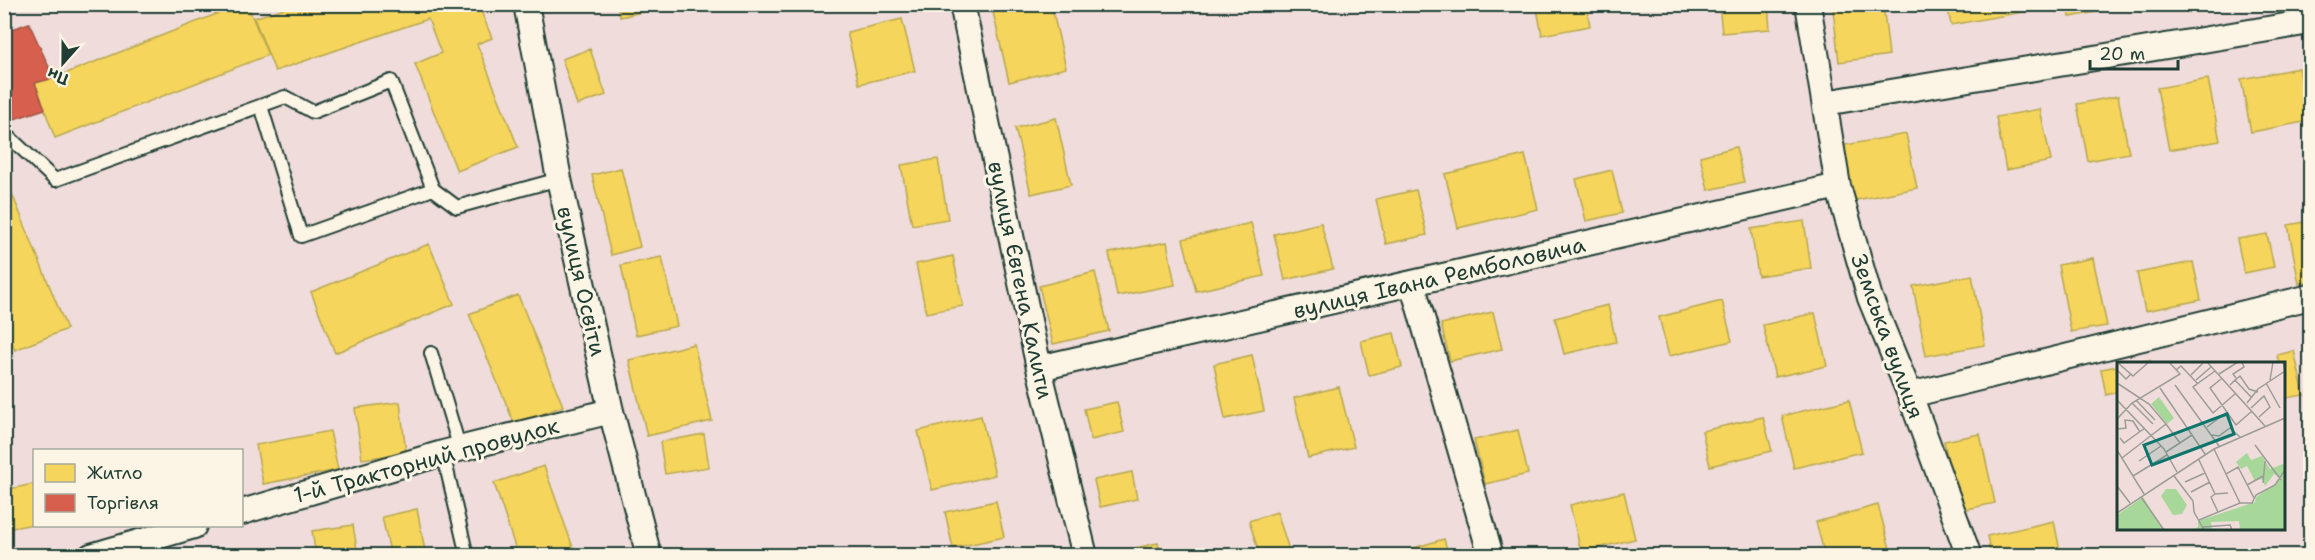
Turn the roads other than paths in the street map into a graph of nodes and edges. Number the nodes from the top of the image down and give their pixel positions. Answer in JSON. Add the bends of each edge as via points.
{"nodes":[{"id":1,"x":526,"y":4,"type":"edge"},
{"id":2,"x":962,"y":4,"type":"edge"},
{"id":3,"x":1808,"y":4,"type":"edge"},
{"id":4,"x":2310,"y":22,"type":"edge"},
{"id":5,"x":1825,"y":103,"type":"junction"},
{"id":6,"x":261,"y":106,"type":"junction"},
{"id":7,"x":4,"y":132,"type":"edge"},
{"id":8,"x":559,"y":179,"type":"junction"},
{"id":9,"x":1838,"y":186,"type":"junction"},
{"id":10,"x":434,"y":189,"type":"junction"},
{"id":11,"x":1412,"y":283,"type":"junction"},
{"id":12,"x":2310,"y":297,"type":"edge"},
{"id":13,"x":431,"y":352,"type":"dead end"},
{"id":14,"x":1040,"y":368,"type":"junction"},
{"id":15,"x":1910,"y":395,"type":"junction"},
{"id":16,"x":610,"y":411,"type":"junction"},
{"id":17,"x":452,"y":451,"type":"junction"},
{"id":18,"x":243,"y":512,"type":"edge"},
{"id":19,"x":187,"y":527,"type":"edge"},
{"id":20,"x":91,"y":555,"type":"edge"},
{"id":21,"x":466,"y":555,"type":"edge"},
{"id":22,"x":650,"y":555,"type":"edge"},
{"id":23,"x":1085,"y":555,"type":"edge"},
{"id":24,"x":1491,"y":555,"type":"edge"},
{"id":25,"x":1969,"y":555,"type":"edge"}],
"edges":[{"from":1,"to":8,"type":"street","name":"вулиця Освіти"},
{"from":2,"to":14,"type":"street","name":"вулиця Євгена Калити"},
{"from":3,"to":5,"type":"street","name":"Земська вулиця"},
{"from":4,"to":5,"type":"street"},
{"from":5,"to":9,"type":"street","name":"Земська вулиця"},
{"from":6,"to":7,"type":"lane","via":[[55,180]]},
{"from":6,"to":10,"type":"lane","via":[[285,97],[313,112],[391,81]]},
{"from":6,"to":10,"type":"lane","via":[[301,236]]},
{"from":8,"to":10,"type":"lane","via":[[457,207]]},
{"from":8,"to":16,"type":"street","name":"вулиця Освіти"},
{"from":9,"to":11,"type":"street","name":"вулиця Івана Ремболовича"},
{"from":9,"to":15,"type":"street","name":"Земська вулиця","via":[[1870,298]]},
{"from":11,"to":14,"type":"street","name":"вулиця Івана Ремболовича"},
{"from":11,"to":24,"type":"street"},
{"from":12,"to":15,"type":"street"},
{"from":13,"to":17,"type":"lane"},
{"from":14,"to":23,"type":"street","name":"вулиця Євгена Калити"},
{"from":15,"to":25,"type":"street","name":"Земська вулиця"},
{"from":16,"to":17,"type":"street","name":"1-й Тракторний провулок"},
{"from":16,"to":22,"type":"street","name":"вулиця Освіти"},
{"from":17,"to":18,"type":"street","name":"1-й Тракторний провулок"},
{"from":17,"to":21,"type":"lane"},
{"from":19,"to":20,"type":"street"}]}
